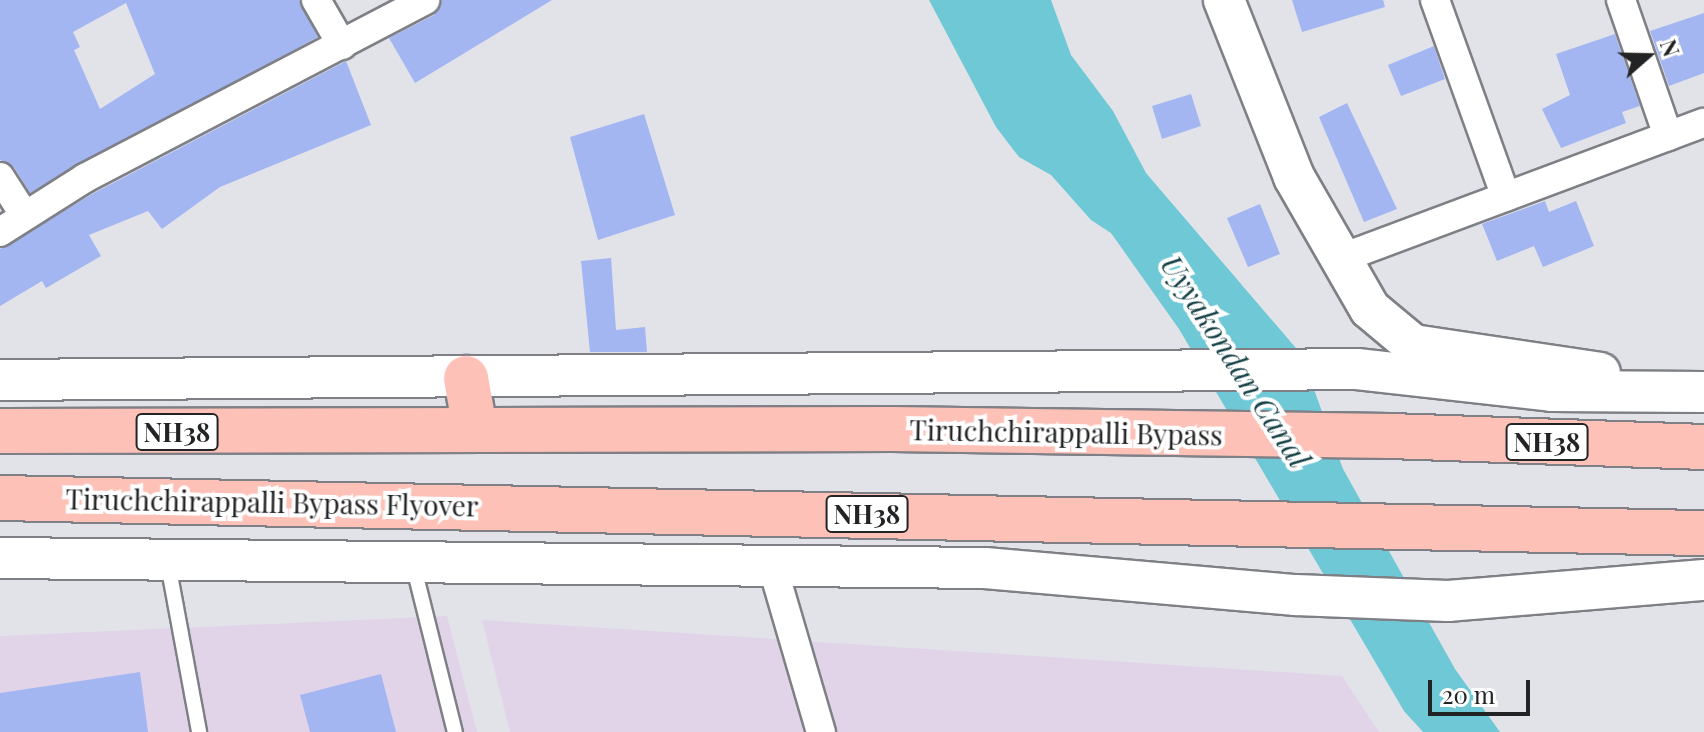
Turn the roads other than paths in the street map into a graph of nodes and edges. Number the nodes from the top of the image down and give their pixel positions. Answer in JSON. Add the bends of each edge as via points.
{"nodes":[{"id":1,"x":316,"y":0,"type":"edge"},
{"id":2,"x":425,"y":0,"type":"edge"},
{"id":3,"x":1224,"y":0,"type":"edge"},
{"id":4,"x":1435,"y":0,"type":"edge"},
{"id":5,"x":1621,"y":0,"type":"edge"},
{"id":6,"x":342,"y":45,"type":"junction"},
{"id":7,"x":1704,"y":123,"type":"edge"},
{"id":8,"x":1668,"y":136,"type":"junction"},
{"id":9,"x":0,"y":177,"type":"edge"},
{"id":10,"x":1506,"y":197,"type":"junction"},
{"id":11,"x":25,"y":216,"type":"junction"},
{"id":12,"x":0,"y":232,"type":"edge"},
{"id":13,"x":1342,"y":258,"type":"junction"},
{"id":14,"x":466,"y":378,"type":"junction"},
{"id":15,"x":0,"y":380,"type":"edge"},
{"id":16,"x":1688,"y":392,"type":"edge"},
{"id":17,"x":475,"y":429,"type":"junction"},
{"id":18,"x":0,"y":431,"type":"edge"},
{"id":19,"x":1704,"y":447,"type":"edge"},
{"id":20,"x":0,"y":498,"type":"edge"},
{"id":21,"x":1704,"y":533,"type":"edge"},
{"id":22,"x":0,"y":558,"type":"edge"},
{"id":23,"x":167,"y":560,"type":"junction"},
{"id":24,"x":413,"y":563,"type":"junction"},
{"id":25,"x":773,"y":568,"type":"junction"},
{"id":26,"x":1704,"y":580,"type":"edge"},
{"id":27,"x":199,"y":732,"type":"edge"},
{"id":28,"x":455,"y":732,"type":"edge"},
{"id":29,"x":821,"y":732,"type":"edge"}],
"edges":[{"from":1,"to":6,"type":"street"},
{"from":2,"to":6,"type":"street"},
{"from":3,"to":13,"type":"street","via":[[1294,177]]},
{"from":4,"to":10,"type":"street"},
{"from":5,"to":8,"type":"street"},
{"from":6,"to":11,"type":"street","via":[[85,178]]},
{"from":7,"to":8,"type":"street"},
{"from":8,"to":10,"type":"street"},
{"from":9,"to":11,"type":"street"},
{"from":10,"to":13,"type":"street"},
{"from":11,"to":12,"type":"street"},
{"from":13,"to":16,"type":"street","via":[[1370,309],[1413,345],[1577,366]]},
{"from":14,"to":15,"type":"street"},
{"from":14,"to":16,"type":"street","via":[[1357,369],[1552,391]]},
{"from":14,"to":17,"type":"highway"},
{"from":17,"to":18,"type":"highway","number":"NH38","via":[[355,434]]},
{"from":17,"to":19,"type":"highway","name":"Tiruchchirappalli Bypass","number":"NH38","via":[[1390,436]]},
{"from":20,"to":21,"type":"highway","name":"Tiruchchirappalli Bypass Flyover","number":"NH38"},
{"from":22,"to":23,"type":"street"},
{"from":23,"to":24,"type":"street"},
{"from":23,"to":27,"type":"lane"},
{"from":24,"to":25,"type":"street"},
{"from":24,"to":28,"type":"lane"},
{"from":25,"to":26,"type":"street","via":[[985,568],[1296,595],[1448,601]]},
{"from":25,"to":29,"type":"street"}]}
